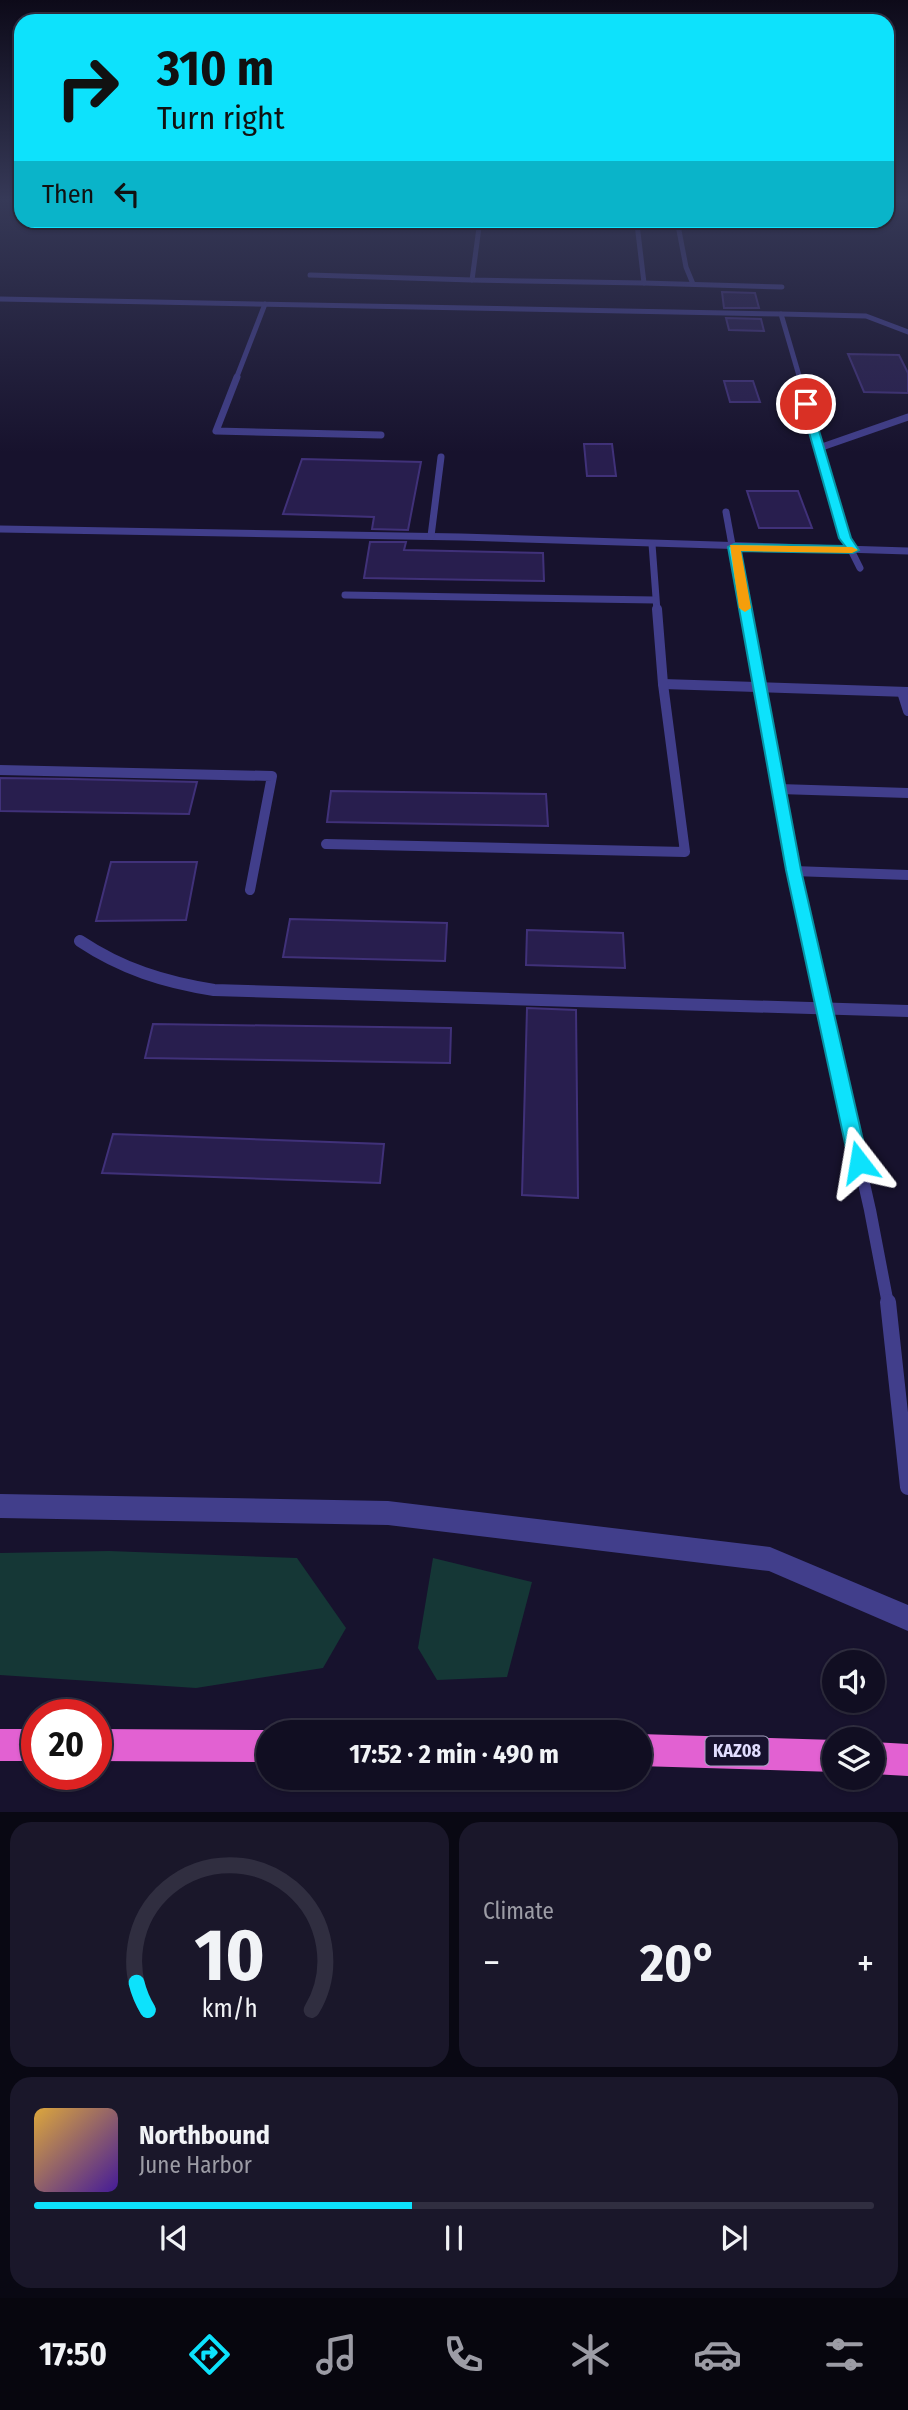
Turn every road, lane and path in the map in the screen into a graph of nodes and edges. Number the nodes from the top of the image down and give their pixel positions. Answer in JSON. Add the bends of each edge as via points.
{"nodes":[{"id":1,"x":671,"y":284,"type":"edge"},
{"id":2,"x":693,"y":284,"type":"joint"},
{"id":3,"x":782,"y":286,"type":"dead end"},
{"id":4,"x":0,"y":299,"type":"edge"},
{"id":5,"x":265,"y":304,"type":"junction"},
{"id":6,"x":781,"y":314,"type":"junction"},
{"id":7,"x":908,"y":332,"type":"edge"},
{"id":8,"x":908,"y":417,"type":"edge"},
{"id":9,"x":381,"y":435,"type":"dead end"},
{"id":10,"x":819,"y":448,"type":"junction"},
{"id":11,"x":442,"y":457,"type":"dead end"},
{"id":12,"x":726,"y":512,"type":"dead end"},
{"id":13,"x":0,"y":529,"type":"edge"},
{"id":14,"x":431,"y":536,"type":"junction"},
{"id":15,"x":652,"y":544,"type":"junction"},
{"id":16,"x":734,"y":547,"type":"junction"},
{"id":17,"x":853,"y":550,"type":"junction"},
{"id":18,"x":908,"y":551,"type":"edge"},
{"id":19,"x":860,"y":568,"type":"dead end"},
{"id":20,"x":345,"y":595,"type":"dead end"},
{"id":21,"x":655,"y":600,"type":"junction"},
{"id":22,"x":663,"y":684,"type":"junction"},
{"id":23,"x":760,"y":687,"type":"junction"},
{"id":24,"x":905,"y":692,"type":"edge"},
{"id":25,"x":908,"y":712,"type":"edge"},
{"id":26,"x":0,"y":770,"type":"edge"},
{"id":27,"x":779,"y":789,"type":"junction"},
{"id":28,"x":908,"y":793,"type":"edge"},
{"id":29,"x":327,"y":844,"type":"dead end"},
{"id":30,"x":793,"y":870,"type":"junction"},
{"id":31,"x":908,"y":875,"type":"edge"},
{"id":32,"x":250,"y":890,"type":"dead end"},
{"id":33,"x":80,"y":941,"type":"dead end"},
{"id":34,"x":823,"y":1009,"type":"junction"},
{"id":35,"x":908,"y":1011,"type":"edge"},
{"id":36,"x":908,"y":1487,"type":"edge"},
{"id":37,"x":0,"y":1506,"type":"edge"},
{"id":38,"x":908,"y":1618,"type":"edge"},
{"id":39,"x":0,"y":1745,"type":"edge"},
{"id":40,"x":21,"y":1745,"type":"edge"},
{"id":41,"x":112,"y":1745,"type":"edge"},
{"id":42,"x":256,"y":1746,"type":"edge"},
{"id":43,"x":652,"y":1750,"type":"edge"},
{"id":44,"x":822,"y":1756,"type":"edge"},
{"id":45,"x":885,"y":1759,"type":"edge"},
{"id":46,"x":908,"y":1760,"type":"edge"}],
"edges":[{"from":1,"to":2,"type":"lane"},
{"from":2,"to":3,"type":"lane"},
{"from":4,"to":5,"type":"lane"},
{"from":5,"to":6,"type":"lane"},
{"from":5,"to":9,"type":"lane","via":[[216,431]]},
{"from":6,"to":7,"type":"lane","via":[[866,316]]},
{"from":6,"to":10,"type":"lane"},
{"from":8,"to":10,"type":"lane"},
{"from":10,"to":17,"type":"lane","via":[[845,538]]},
{"from":11,"to":14,"type":"lane"},
{"from":12,"to":16,"type":"lane"},
{"from":13,"to":14,"type":"lane"},
{"from":14,"to":15,"type":"lane"},
{"from":15,"to":16,"type":"lane"},
{"from":15,"to":21,"type":"lane"},
{"from":16,"to":17,"type":"lane"},
{"from":16,"to":23,"type":"lane"},
{"from":17,"to":18,"type":"lane"},
{"from":17,"to":19,"type":"lane"},
{"from":20,"to":21,"type":"lane"},
{"from":21,"to":22,"type":"lane"},
{"from":22,"to":23,"type":"lane"},
{"from":22,"to":29,"type":"lane","via":[[685,852]]},
{"from":23,"to":24,"type":"lane"},
{"from":23,"to":27,"type":"lane"},
{"from":24,"to":25,"type":"lane"},
{"from":26,"to":32,"type":"lane","via":[[272,776]]},
{"from":27,"to":28,"type":"lane"},
{"from":27,"to":30,"type":"lane"},
{"from":30,"to":31,"type":"lane"},
{"from":30,"to":34,"type":"lane"},
{"from":33,"to":34,"type":"lane","via":[[113,965],[156,981],[214,990]]},
{"from":34,"to":35,"type":"lane"},
{"from":34,"to":36,"type":"lane","via":[[890,1315]]},
{"from":37,"to":38,"type":"street","via":[[388,1513],[770,1559]]},
{"from":39,"to":40,"type":"highway"},
{"from":41,"to":42,"type":"highway"},
{"from":43,"to":44,"type":"highway","number":"KAZ08"},
{"from":45,"to":46,"type":"highway"}]}
